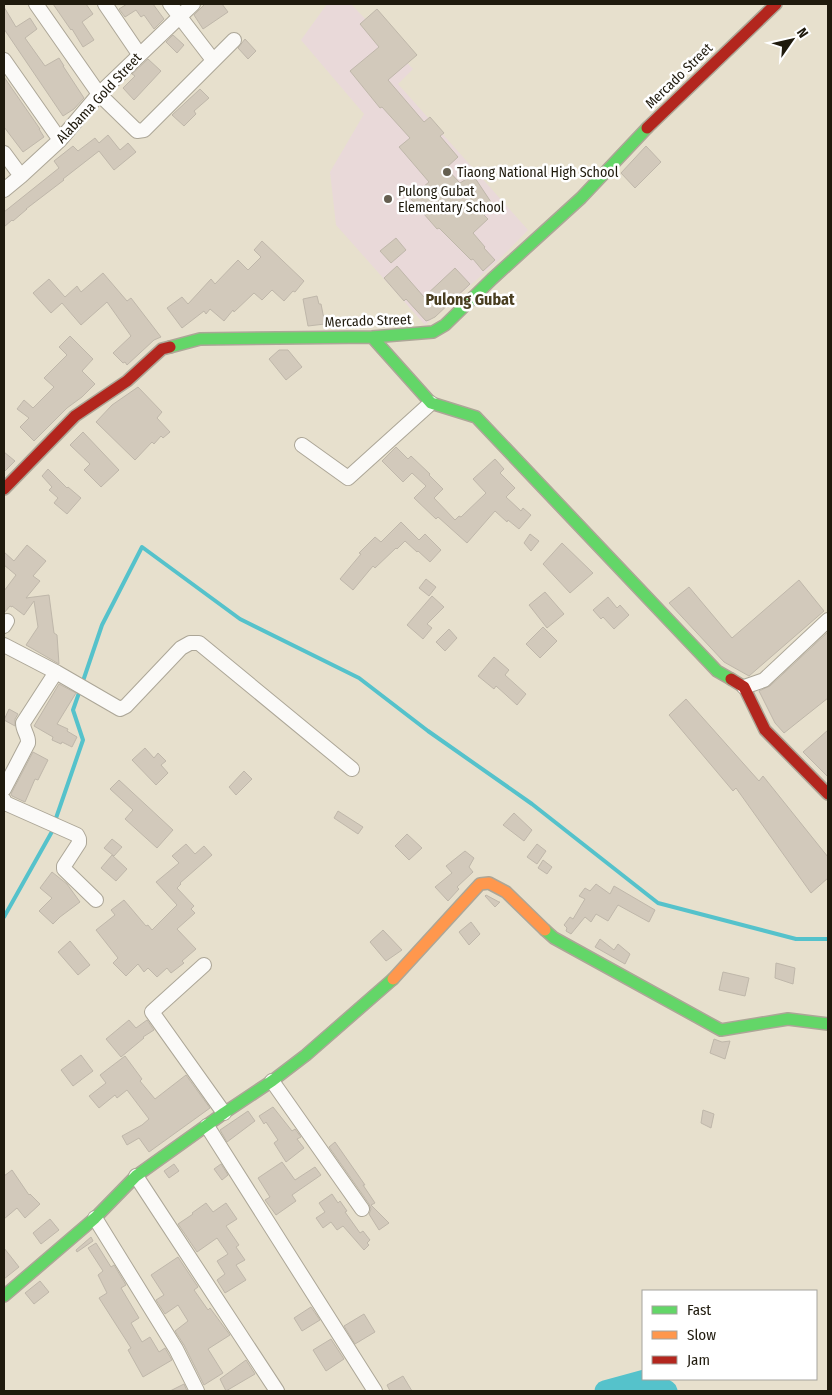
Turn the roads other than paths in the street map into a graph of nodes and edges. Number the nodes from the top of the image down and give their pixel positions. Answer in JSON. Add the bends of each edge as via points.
{"nodes":[{"id":1,"x":36,"y":4,"type":"edge"},
{"id":2,"x":104,"y":4,"type":"edge"},
{"id":3,"x":170,"y":4,"type":"edge"},
{"id":4,"x":193,"y":4,"type":"edge"},
{"id":5,"x":776,"y":4,"type":"edge"},
{"id":6,"x":180,"y":16,"type":"junction"},
{"id":7,"x":234,"y":40,"type":"dead end"},
{"id":8,"x":139,"y":54,"type":"junction"},
{"id":9,"x":4,"y":60,"type":"edge"},
{"id":10,"x":214,"y":60,"type":"junction"},
{"id":11,"x":99,"y":94,"type":"junction"},
{"id":12,"x":60,"y":140,"type":"junction"},
{"id":13,"x":4,"y":153,"type":"edge"},
{"id":14,"x":21,"y":176,"type":"junction"},
{"id":15,"x":4,"y":190,"type":"edge"},
{"id":16,"x":372,"y":337,"type":"junction"},
{"id":17,"x":431,"y":403,"type":"junction"},
{"id":18,"x":302,"y":445,"type":"dead end"},
{"id":19,"x":4,"y":489,"type":"edge"},
{"id":20,"x":828,"y":620,"type":"edge"},
{"id":21,"x":4,"y":645,"type":"edge"},
{"id":22,"x":56,"y":672,"type":"junction"},
{"id":23,"x":744,"y":687,"type":"junction"},
{"id":24,"x":352,"y":769,"type":"dead end"},
{"id":25,"x":4,"y":789,"type":"edge"},
{"id":26,"x":828,"y":794,"type":"edge"},
{"id":27,"x":4,"y":800,"type":"edge"},
{"id":28,"x":96,"y":900,"type":"dead end"},
{"id":29,"x":204,"y":965,"type":"dead end"},
{"id":30,"x":828,"y":1024,"type":"edge"},
{"id":31,"x":272,"y":1081,"type":"junction"},
{"id":32,"x":224,"y":1113,"type":"junction"},
{"id":33,"x":207,"y":1126,"type":"junction"},
{"id":34,"x":136,"y":1176,"type":"junction"},
{"id":35,"x":362,"y":1209,"type":"dead end"},
{"id":36,"x":95,"y":1218,"type":"junction"},
{"id":37,"x":4,"y":1296,"type":"edge"},
{"id":38,"x":197,"y":1391,"type":"edge"},
{"id":39,"x":277,"y":1391,"type":"edge"},
{"id":40,"x":375,"y":1391,"type":"edge"}],
"edges":[{"from":1,"to":11,"type":"street"},
{"from":2,"to":8,"type":"street"},
{"from":3,"to":6,"type":"street"},
{"from":4,"to":6,"type":"street","name":"Alabama Gold Street"},
{"from":5,"to":16,"type":"street","name":"Mercado Street","via":[[657,117],[582,198],[445,325],[433,332]]},
{"from":6,"to":8,"type":"street","name":"Alabama Gold Street"},
{"from":6,"to":10,"type":"street"},
{"from":7,"to":10,"type":"street"},
{"from":8,"to":11,"type":"street","name":"Alabama Gold Street"},
{"from":9,"to":12,"type":"street"},
{"from":10,"to":11,"type":"street","via":[[144,130],[137,131]]},
{"from":11,"to":12,"type":"street","name":"Alabama Gold Street"},
{"from":12,"to":14,"type":"street","name":"Alabama Gold Street"},
{"from":13,"to":14,"type":"street"},
{"from":14,"to":15,"type":"street","name":"Alabama Gold Street"},
{"from":16,"to":17,"type":"street"},
{"from":16,"to":19,"type":"street","name":"Mercado Street","via":[[200,339],[162,349],[127,381],[75,416]]},
{"from":17,"to":18,"type":"street","via":[[348,478]]},
{"from":17,"to":23,"type":"street","via":[[476,417],[717,671]]},
{"from":20,"to":23,"type":"street","via":[[764,680]]},
{"from":21,"to":22,"type":"street"},
{"from":22,"to":24,"type":"street","via":[[120,709],[180,648],[199,643]]},
{"from":22,"to":25,"type":"street","via":[[23,723],[28,743]]},
{"from":23,"to":26,"type":"street","via":[[765,730]]},
{"from":27,"to":28,"type":"street","via":[[77,835],[79,843],[64,868]]},
{"from":29,"to":32,"type":"street","via":[[152,1012]]},
{"from":30,"to":31,"type":"street","via":[[788,1019],[722,1030],[554,938],[506,892],[485,883],[480,884],[394,979]]},
{"from":31,"to":32,"type":"street"},
{"from":31,"to":35,"type":"street"},
{"from":32,"to":33,"type":"street"},
{"from":33,"to":34,"type":"street"},
{"from":33,"to":40,"type":"street"},
{"from":34,"to":36,"type":"street"},
{"from":34,"to":39,"type":"street"},
{"from":36,"to":37,"type":"street"},
{"from":36,"to":38,"type":"street","via":[[176,1349]]}]}
